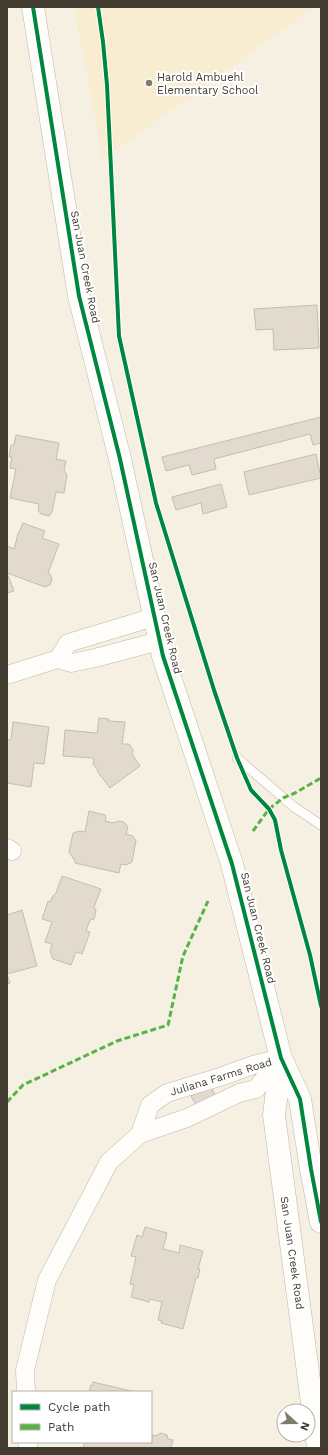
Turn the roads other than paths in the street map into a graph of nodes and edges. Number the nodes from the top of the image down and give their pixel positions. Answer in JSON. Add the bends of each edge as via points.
{"nodes":[{"id":1,"x":32,"y":7,"type":"edge"},
{"id":2,"x":154,"y":617,"type":"junction"},
{"id":3,"x":159,"y":641,"type":"junction"},
{"id":4,"x":58,"y":659,"type":"junction"},
{"id":5,"x":7,"y":675,"type":"edge"},
{"id":6,"x":238,"y":758,"type":"dead end"},
{"id":7,"x":321,"y":825,"type":"edge"},
{"id":8,"x":281,"y":1058,"type":"junction"},
{"id":9,"x":140,"y":1134,"type":"junction"},
{"id":10,"x":321,"y":1222,"type":"edge"},
{"id":11,"x":26,"y":1391,"type":"edge"},
{"id":12,"x":318,"y":1448,"type":"edge"}],
"edges":[{"from":1,"to":2,"type":"street","name":"San Juan Creek Road","via":[[79,296],[120,460]]},
{"from":2,"to":3,"type":"street","name":"San Juan Creek Road"},
{"from":2,"to":4,"type":"street","via":[[68,643]]},
{"from":3,"to":4,"type":"street","via":[[72,663]]},
{"from":3,"to":8,"type":"street","name":"San Juan Creek Road","via":[[232,864]]},
{"from":4,"to":5,"type":"street"},
{"from":6,"to":7,"type":"lane","via":[[294,807]]},
{"from":8,"to":9,"type":"street","name":"Juliana Farms Road","via":[[256,1090],[238,1093],[188,1118]]},
{"from":8,"to":9,"type":"street","name":"Juliana Farms Road","via":[[167,1093],[150,1105]]},
{"from":8,"to":10,"type":"street","name":"San Juan Creek Road","via":[[300,1099]]},
{"from":8,"to":12,"type":"street","name":"San Juan Creek Road","via":[[274,1114]]},
{"from":9,"to":11,"type":"street","name":"Juliana Farms Road","via":[[108,1162],[47,1280],[25,1370]]}]}
